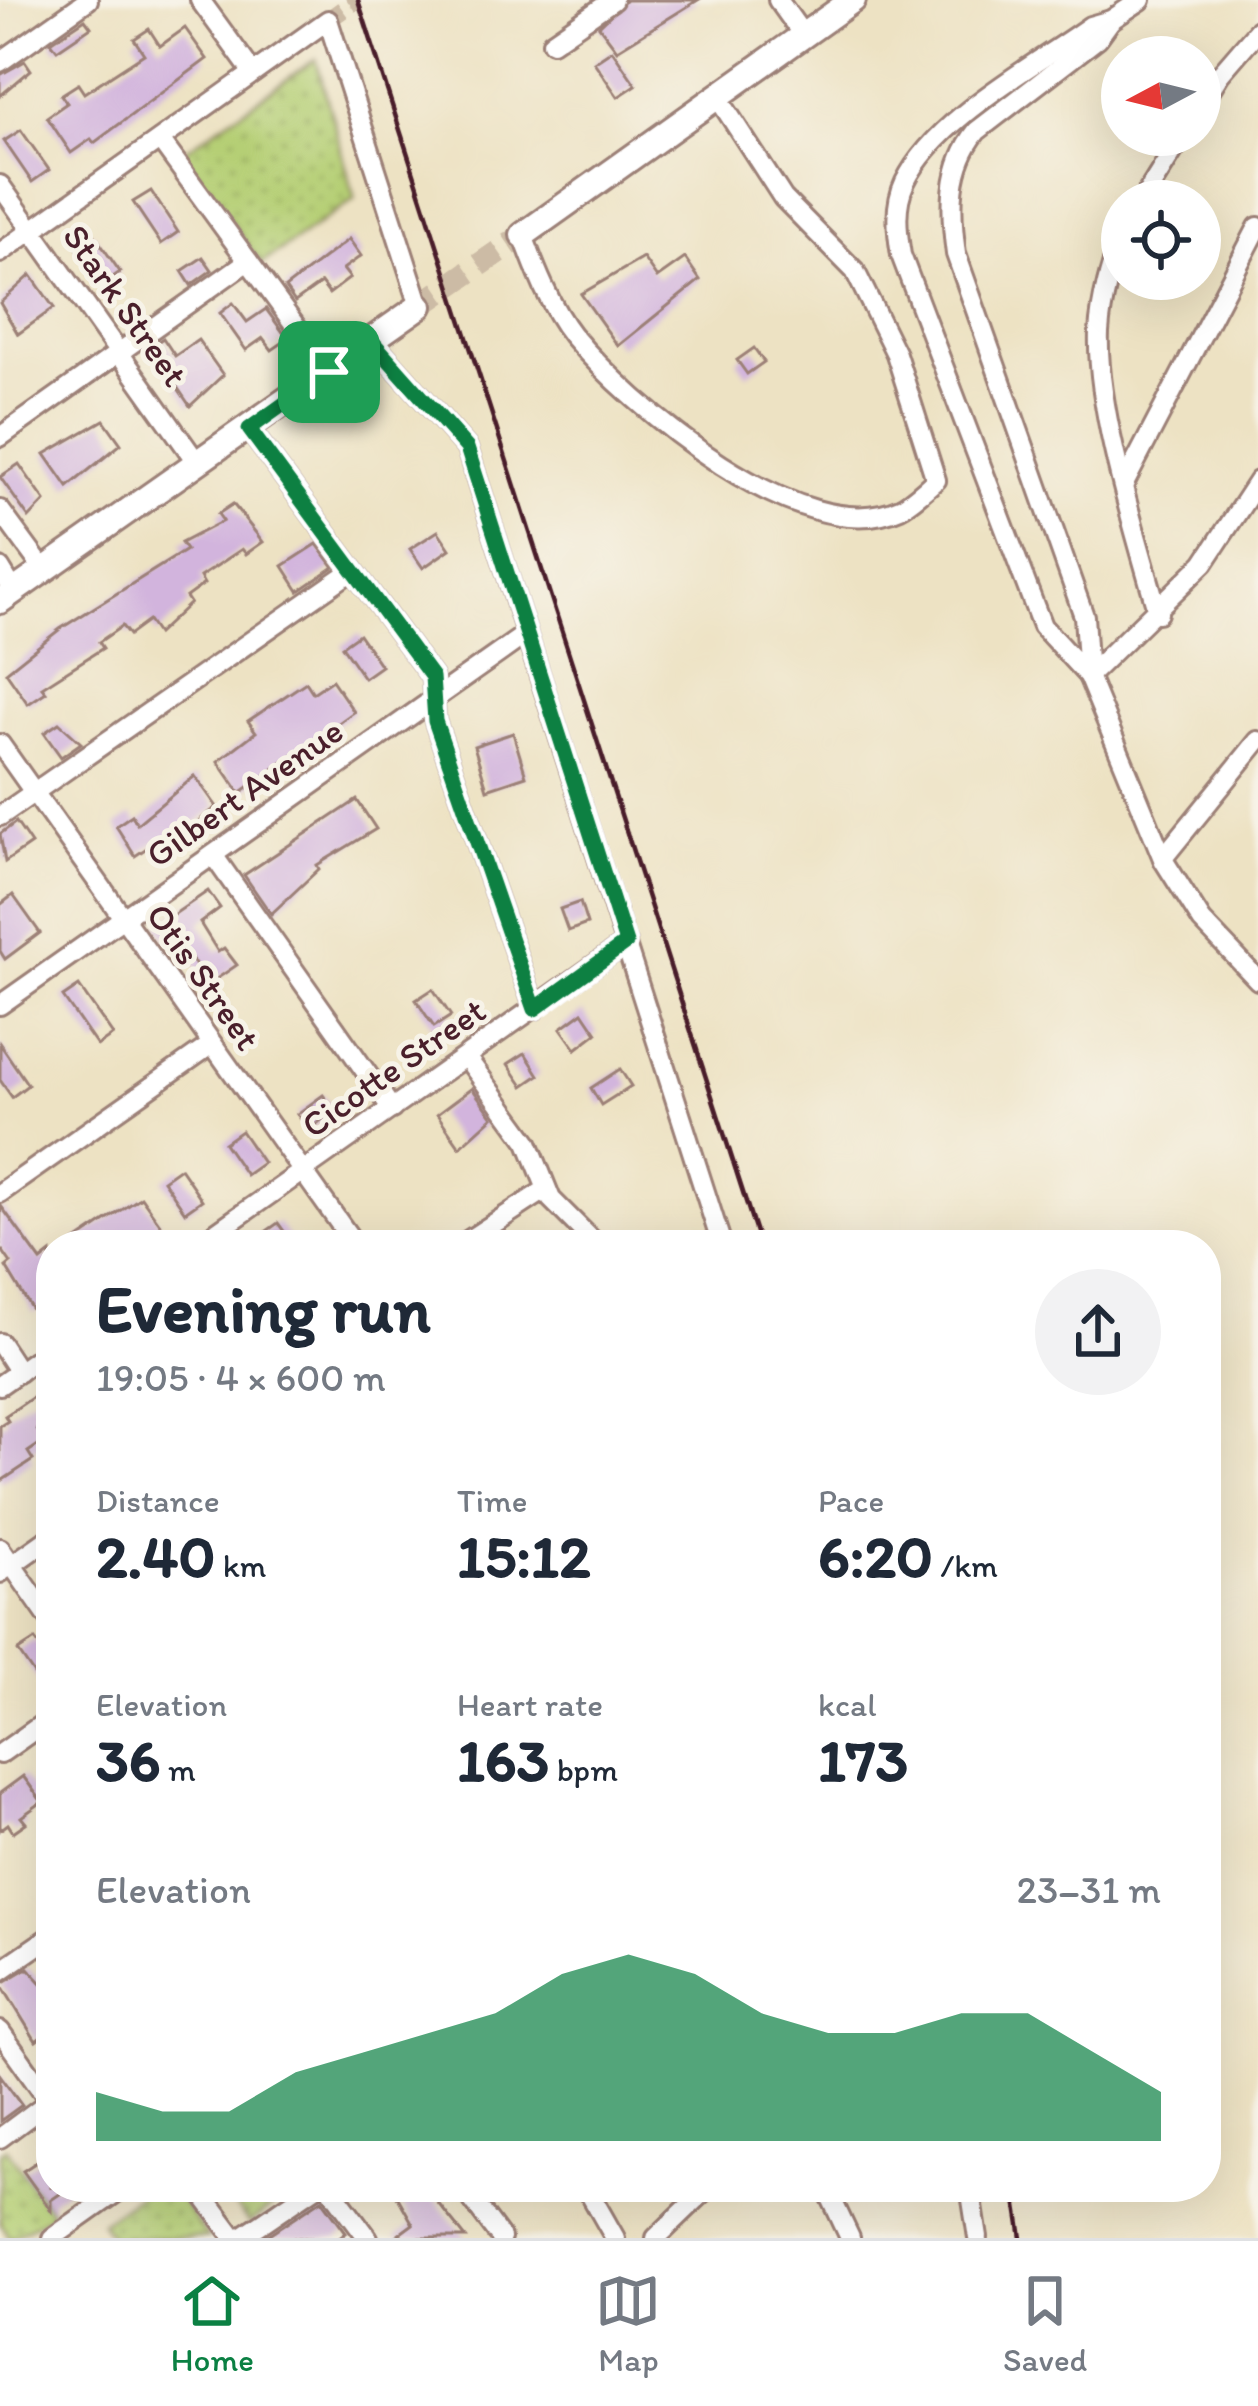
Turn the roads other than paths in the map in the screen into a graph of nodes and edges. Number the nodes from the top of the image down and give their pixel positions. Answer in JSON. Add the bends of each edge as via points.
{"nodes":[{"id":1,"x":88,"y":0,"type":"edge"},
{"id":2,"x":200,"y":0,"type":"edge"},
{"id":3,"x":613,"y":0,"type":"edge"},
{"id":4,"x":778,"y":0,"type":"edge"},
{"id":5,"x":853,"y":0,"type":"edge"},
{"id":6,"x":1142,"y":0,"type":"edge"},
{"id":7,"x":1111,"y":20,"type":"junction"},
{"id":8,"x":1258,"y":31,"type":"edge"},
{"id":9,"x":803,"y":35,"type":"junction"},
{"id":10,"x":552,"y":42,"type":"dead end"},
{"id":11,"x":0,"y":62,"type":"edge"},
{"id":12,"x":253,"y":73,"type":"junction"},
{"id":13,"x":1221,"y":73,"type":"edge"},
{"id":14,"x":717,"y":96,"type":"junction"},
{"id":15,"x":160,"y":140,"type":"junction"},
{"id":16,"x":0,"y":185,"type":"edge"},
{"id":17,"x":1258,"y":227,"type":"edge"},
{"id":18,"x":33,"y":230,"type":"junction"},
{"id":19,"x":523,"y":236,"type":"joint"},
{"id":20,"x":0,"y":253,"type":"edge"},
{"id":21,"x":248,"y":261,"type":"junction"},
{"id":22,"x":1104,"y":300,"type":"edge"},
{"id":23,"x":420,"y":306,"type":"joint"},
{"id":24,"x":372,"y":341,"type":"junction"},
{"id":25,"x":119,"y":352,"type":"junction"},
{"id":26,"x":329,"y":372,"type":"junction"},
{"id":27,"x":249,"y":429,"type":"junction"},
{"id":28,"x":0,"y":437,"type":"edge"},
{"id":29,"x":198,"y":464,"type":"junction"},
{"id":30,"x":1258,"y":481,"type":"edge"},
{"id":31,"x":1124,"y":484,"type":"junction"},
{"id":32,"x":0,"y":510,"type":"edge"},
{"id":33,"x":0,"y":568,"type":"edge"},
{"id":34,"x":44,"y":569,"type":"junction"},
{"id":35,"x":353,"y":570,"type":"junction"},
{"id":36,"x":7,"y":596,"type":"edge"},
{"id":37,"x":1158,"y":613,"type":"junction"},
{"id":38,"x":526,"y":634,"type":"junction"},
{"id":39,"x":1088,"y":676,"type":"junction"},
{"id":40,"x":433,"y":698,"type":"junction"},
{"id":41,"x":1258,"y":741,"type":"edge"},
{"id":42,"x":0,"y":744,"type":"edge"},
{"id":43,"x":34,"y":790,"type":"junction"},
{"id":44,"x":0,"y":816,"type":"edge"},
{"id":45,"x":213,"y":855,"type":"junction"},
{"id":46,"x":1163,"y":858,"type":"junction"},
{"id":47,"x":122,"y":917,"type":"junction"},
{"id":48,"x":626,"y":943,"type":"junction"},
{"id":49,"x":1258,"y":980,"type":"edge"},
{"id":50,"x":0,"y":1005,"type":"edge"},
{"id":51,"x":535,"y":1009,"type":"junction"},
{"id":52,"x":212,"y":1044,"type":"junction"},
{"id":53,"x":466,"y":1057,"type":"junction"},
{"id":54,"x":392,"y":1109,"type":"junction"},
{"id":55,"x":301,"y":1172,"type":"junction"},
{"id":56,"x":545,"y":1190,"type":"junction"},
{"id":57,"x":0,"y":1192,"type":"edge"},
{"id":58,"x":219,"y":1230,"type":"edge"},
{"id":59,"x":344,"y":1230,"type":"edge"},
{"id":60,"x":484,"y":1230,"type":"edge"},
{"id":61,"x":583,"y":1230,"type":"edge"},
{"id":62,"x":714,"y":1230,"type":"edge"},
{"id":63,"x":0,"y":1343,"type":"edge"},
{"id":64,"x":36,"y":1360,"type":"edge"},
{"id":65,"x":19,"y":1372,"type":"junction"},
{"id":66,"x":0,"y":1385,"type":"edge"},
{"id":67,"x":36,"y":1545,"type":"edge"},
{"id":68,"x":4,"y":1562,"type":"edge"},
{"id":69,"x":36,"y":1602,"type":"edge"},
{"id":70,"x":36,"y":1729,"type":"edge"},
{"id":71,"x":0,"y":1754,"type":"edge"},
{"id":72,"x":36,"y":1946,"type":"edge"},
{"id":73,"x":0,"y":1971,"type":"edge"},
{"id":74,"x":0,"y":2032,"type":"edge"},
{"id":75,"x":36,"y":2081,"type":"edge"},
{"id":76,"x":36,"y":2113,"type":"edge"},
{"id":77,"x":0,"y":2138,"type":"edge"},
{"id":78,"x":100,"y":2202,"type":"edge"},
{"id":79,"x":209,"y":2202,"type":"edge"},
{"id":80,"x":292,"y":2202,"type":"edge"},
{"id":81,"x":341,"y":2202,"type":"edge"},
{"id":82,"x":474,"y":2202,"type":"edge"},
{"id":83,"x":595,"y":2202,"type":"edge"},
{"id":84,"x":693,"y":2202,"type":"edge"},
{"id":85,"x":833,"y":2202,"type":"edge"},
{"id":86,"x":972,"y":2202,"type":"edge"},
{"id":87,"x":653,"y":2237,"type":"edge"},
{"id":88,"x":52,"y":2238,"type":"edge"},
{"id":89,"x":237,"y":2238,"type":"edge"},
{"id":90,"x":368,"y":2238,"type":"edge"},
{"id":91,"x":501,"y":2238,"type":"edge"},
{"id":92,"x":615,"y":2238,"type":"edge"},
{"id":93,"x":850,"y":2238,"type":"edge"},
{"id":94,"x":978,"y":2238,"type":"edge"}],
"edges":[{"from":1,"to":11,"type":"street"},
{"from":2,"to":12,"type":"street"},
{"from":3,"to":10,"type":"street"},
{"from":4,"to":9,"type":"street"},
{"from":5,"to":9,"type":"main road"},
{"from":6,"to":7,"type":"street"},
{"from":7,"to":39,"type":"street","via":[[964,146],[951,207],[967,298],[1084,616]]},
{"from":7,"to":39,"type":"street","via":[[1090,26],[941,133],[905,182],[897,227],[966,435],[1042,626]]},
{"from":8,"to":13,"type":"street"},
{"from":9,"to":14,"type":"main road"},
{"from":12,"to":15,"type":"street"},
{"from":12,"to":23,"type":"street","via":[[328,20]]},
{"from":14,"to":19,"type":"main road"},
{"from":14,"to":19,"type":"street","via":[[783,198],[855,271],[896,354],[936,480],[898,509],[854,515],[785,504],[738,480],[570,332]]},
{"from":15,"to":18,"type":"street"},
{"from":15,"to":21,"type":"street"},
{"from":16,"to":18,"type":"street","name":"Stark Street"},
{"from":17,"to":31,"type":"street"},
{"from":18,"to":20,"type":"street"},
{"from":18,"to":25,"type":"street","name":"Stark Street"},
{"from":21,"to":25,"type":"street"},
{"from":21,"to":26,"type":"street"},
{"from":22,"to":31,"type":"street","via":[[1099,335]]},
{"from":23,"to":24,"type":"main road"},
{"from":24,"to":26,"type":"main road"},
{"from":24,"to":38,"type":"street","via":[[467,448]]},
{"from":25,"to":28,"type":"street"},
{"from":25,"to":29,"type":"street","name":"Stark Street"},
{"from":26,"to":27,"type":"main road"},
{"from":27,"to":29,"type":"main road"},
{"from":27,"to":35,"type":"street"},
{"from":29,"to":34,"type":"main road"},
{"from":30,"to":37,"type":"street","via":[[1204,563]]},
{"from":31,"to":37,"type":"street"},
{"from":32,"to":34,"type":"street"},
{"from":33,"to":36,"type":"street"},
{"from":34,"to":36,"type":"main road"},
{"from":35,"to":40,"type":"street","via":[[432,677]]},
{"from":35,"to":43,"type":"street"},
{"from":37,"to":39,"type":"street"},
{"from":38,"to":40,"type":"street","name":"Gilbert Avenue"},
{"from":38,"to":48,"type":"street"},
{"from":39,"to":46,"type":"street"},
{"from":40,"to":45,"type":"street","name":"Gilbert Avenue"},
{"from":40,"to":51,"type":"street"},
{"from":41,"to":46,"type":"street"},
{"from":42,"to":43,"type":"street","name":"Otis Street"},
{"from":43,"to":44,"type":"street"},
{"from":43,"to":47,"type":"street","name":"Otis Street"},
{"from":45,"to":47,"type":"street","name":"Gilbert Avenue"},
{"from":45,"to":54,"type":"street"},
{"from":46,"to":49,"type":"street","via":[[1202,921]]},
{"from":47,"to":50,"type":"street","name":"Gilbert Avenue"},
{"from":47,"to":52,"type":"street","name":"Otis Street"},
{"from":48,"to":51,"type":"street","name":"Cicotte Street"},
{"from":48,"to":62,"type":"street"},
{"from":51,"to":53,"type":"street","name":"Cicotte Street"},
{"from":52,"to":55,"type":"street","name":"Otis Street"},
{"from":52,"to":57,"type":"street"},
{"from":53,"to":54,"type":"street","name":"Cicotte Street"},
{"from":53,"to":56,"type":"street","via":[[528,1142]]},
{"from":54,"to":55,"type":"street","name":"Cicotte Street"},
{"from":55,"to":58,"type":"street","name":"Cicotte Street"},
{"from":55,"to":59,"type":"street","name":"Otis Street"},
{"from":56,"to":60,"type":"street"},
{"from":56,"to":61,"type":"street"},
{"from":63,"to":65,"type":"street"},
{"from":64,"to":65,"type":"street"},
{"from":65,"to":66,"type":"street"},
{"from":67,"to":68,"type":"street"},
{"from":68,"to":69,"type":"street"},
{"from":70,"to":71,"type":"street"},
{"from":72,"to":73,"type":"street"},
{"from":74,"to":75,"type":"street"},
{"from":76,"to":77,"type":"street"},
{"from":78,"to":88,"type":"street"},
{"from":79,"to":89,"type":"street"},
{"from":80,"to":89,"type":"street"},
{"from":81,"to":90,"type":"street"},
{"from":82,"to":91,"type":"street"},
{"from":83,"to":92,"type":"street"},
{"from":84,"to":87,"type":"street"},
{"from":85,"to":93,"type":"street"},
{"from":86,"to":94,"type":"street"}]}
